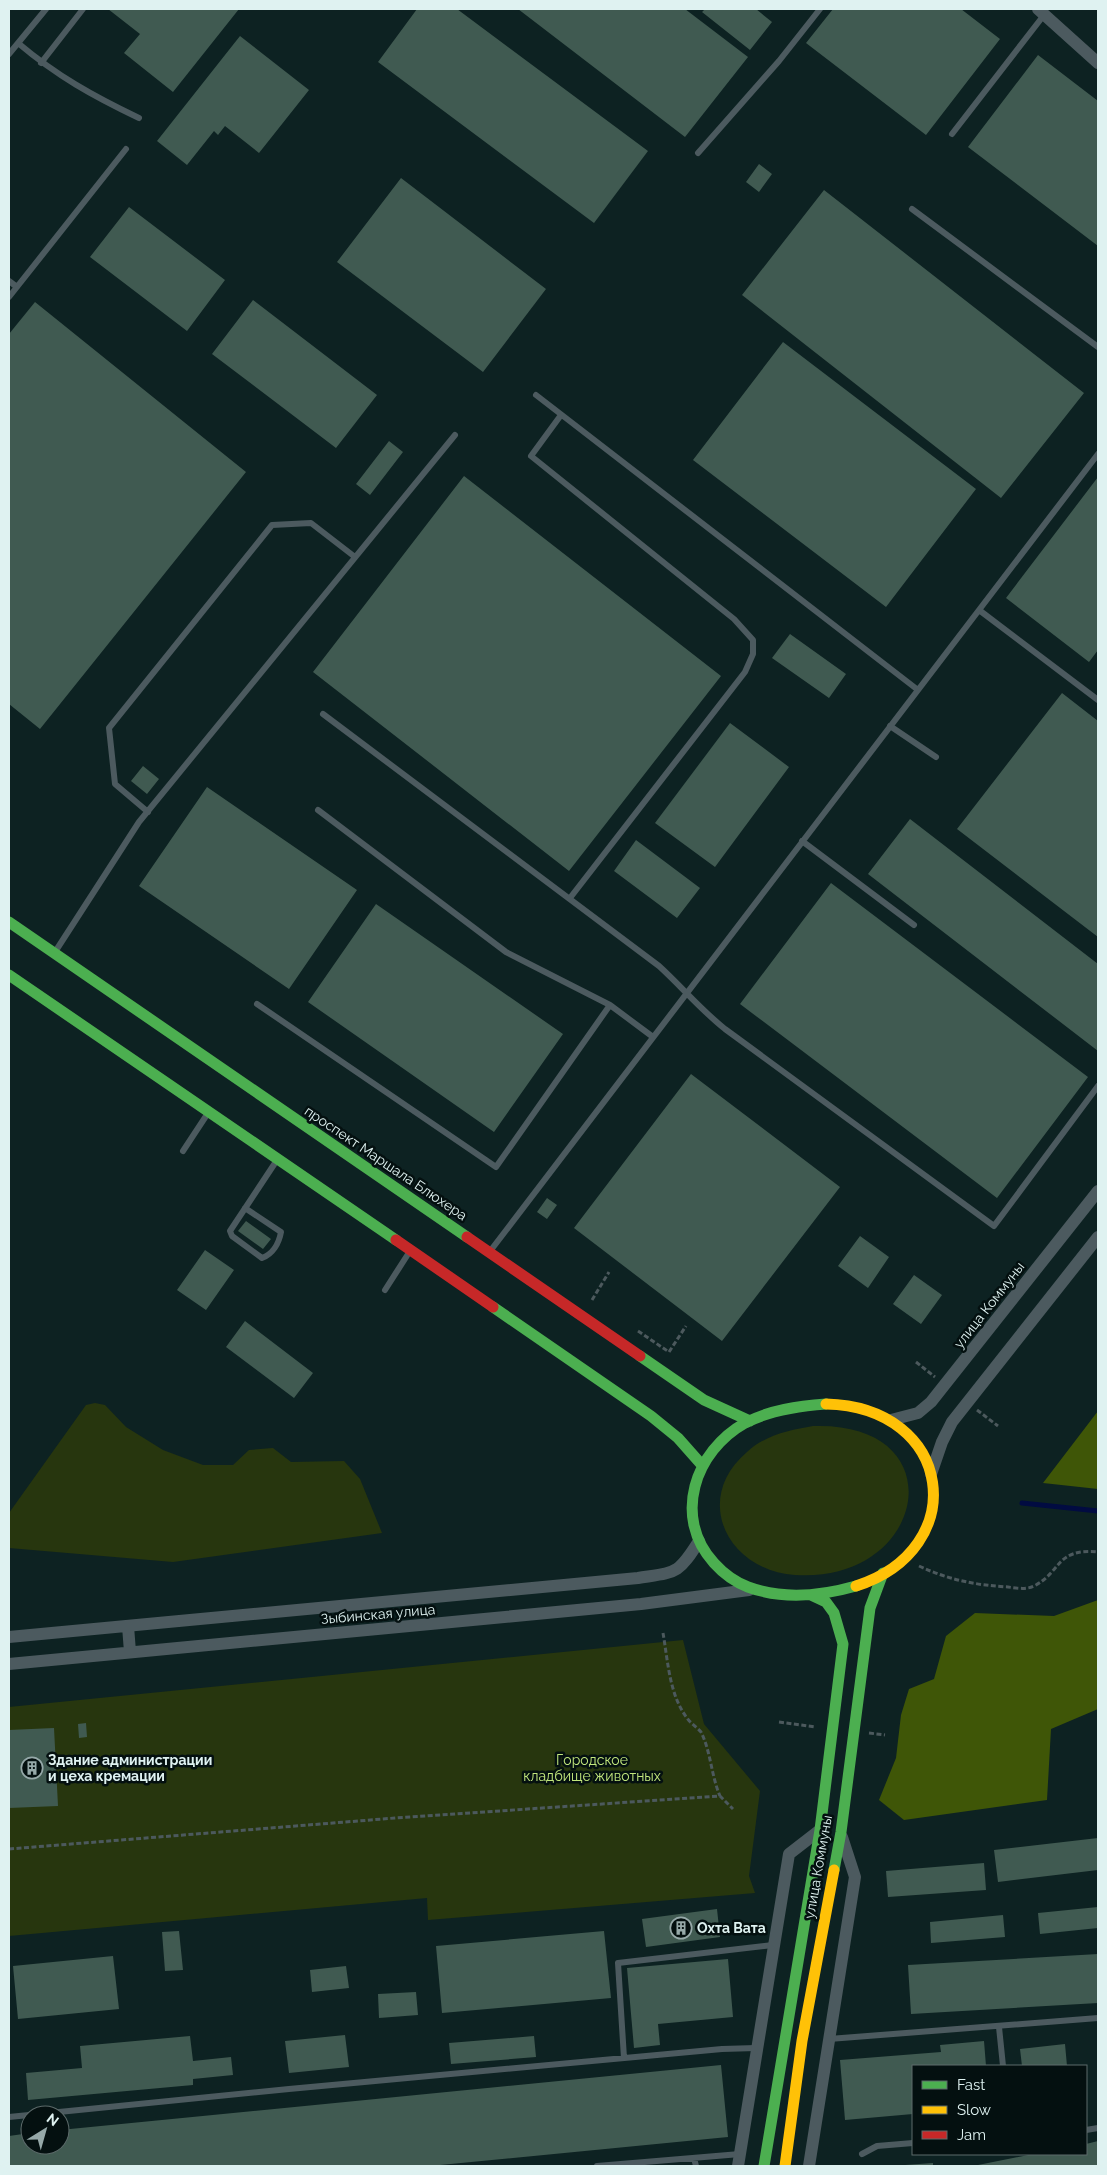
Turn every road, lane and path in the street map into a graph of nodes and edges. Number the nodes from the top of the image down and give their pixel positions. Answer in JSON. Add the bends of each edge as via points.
{"nodes":[{"id":1,"x":46,"y":9,"type":"edge"},
{"id":2,"x":83,"y":9,"type":"edge"},
{"id":3,"x":820,"y":9,"type":"edge"},
{"id":4,"x":1041,"y":12,"type":"edge"},
{"id":5,"x":18,"y":43,"type":"junction"},
{"id":6,"x":9,"y":54,"type":"edge"},
{"id":7,"x":41,"y":63,"type":"junction"},
{"id":8,"x":1098,"y":63,"type":"edge"},
{"id":9,"x":140,"y":118,"type":"dead end"},
{"id":10,"x":952,"y":134,"type":"dead end"},
{"id":11,"x":126,"y":149,"type":"dead end"},
{"id":12,"x":698,"y":153,"type":"dead end"},
{"id":13,"x":912,"y":208,"type":"dead end"},
{"id":14,"x":9,"y":280,"type":"edge"},
{"id":15,"x":17,"y":287,"type":"junction"},
{"id":16,"x":9,"y":297,"type":"edge"},
{"id":17,"x":1098,"y":347,"type":"edge"},
{"id":18,"x":536,"y":396,"type":"dead end"},
{"id":19,"x":561,"y":415,"type":"junction"},
{"id":20,"x":454,"y":435,"type":"dead end"},
{"id":21,"x":1098,"y":454,"type":"edge"},
{"id":22,"x":355,"y":557,"type":"junction"},
{"id":23,"x":979,"y":610,"type":"junction"},
{"id":24,"x":918,"y":690,"type":"junction"},
{"id":25,"x":1098,"y":700,"type":"edge"},
{"id":26,"x":323,"y":714,"type":"dead end"},
{"id":27,"x":890,"y":726,"type":"junction"},
{"id":28,"x":936,"y":757,"type":"dead end"},
{"id":29,"x":318,"y":810,"type":"dead end"},
{"id":30,"x":148,"y":812,"type":"junction"},
{"id":31,"x":802,"y":841,"type":"junction"},
{"id":32,"x":570,"y":898,"type":"junction"},
{"id":33,"x":9,"y":922,"type":"edge"},
{"id":34,"x":914,"y":926,"type":"dead end"},
{"id":35,"x":54,"y":953,"type":"junction"},
{"id":36,"x":9,"y":975,"type":"edge"},
{"id":37,"x":688,"y":992,"type":"junction"},
{"id":38,"x":257,"y":1004,"type":"dead end"},
{"id":39,"x":610,"y":1005,"type":"junction"},
{"id":40,"x":653,"y":1037,"type":"junction"},
{"id":41,"x":1098,"y":1086,"type":"edge"},
{"id":42,"x":209,"y":1112,"type":"junction"},
{"id":43,"x":183,"y":1151,"type":"dead end"},
{"id":44,"x":278,"y":1159,"type":"junction"},
{"id":45,"x":1098,"y":1192,"type":"edge"},
{"id":46,"x":245,"y":1208,"type":"junction"},
{"id":47,"x":1098,"y":1237,"type":"edge"},
{"id":48,"x":411,"y":1250,"type":"junction"},
{"id":49,"x":490,"y":1252,"type":"junction"},
{"id":50,"x":609,"y":1272,"type":"dead end"},
{"id":51,"x":385,"y":1290,"type":"dead end"},
{"id":52,"x":598,"y":1304,"type":"dead end"},
{"id":53,"x":630,"y":1326,"type":"dead end"},
{"id":54,"x":686,"y":1326,"type":"dead end"},
{"id":55,"x":891,"y":1420,"type":"junction"},
{"id":56,"x":750,"y":1421,"type":"junction"},
{"id":57,"x":702,"y":1464,"type":"junction"},
{"id":58,"x":931,"y":1474,"type":"junction"},
{"id":59,"x":699,"y":1541,"type":"junction"},
{"id":60,"x":1098,"y":1552,"type":"edge"},
{"id":61,"x":903,"y":1558,"type":"junction"},
{"id":62,"x":883,"y":1573,"type":"junction"},
{"id":63,"x":749,"y":1590,"type":"junction"},
{"id":64,"x":811,"y":1595,"type":"junction"},
{"id":65,"x":128,"y":1626,"type":"junction"},
{"id":66,"x":663,"y":1633,"type":"dead end"},
{"id":67,"x":9,"y":1637,"type":"edge"},
{"id":68,"x":130,"y":1652,"type":"junction"},
{"id":69,"x":9,"y":1664,"type":"edge"},
{"id":70,"x":720,"y":1796,"type":"junction"},
{"id":71,"x":733,"y":1809,"type":"dead end"},
{"id":72,"x":820,"y":1830,"type":"junction"},
{"id":73,"x":841,"y":1832,"type":"junction"},
{"id":74,"x":9,"y":1849,"type":"edge"},
{"id":75,"x":773,"y":1945,"type":"junction"},
{"id":76,"x":1098,"y":2018,"type":"edge"},
{"id":77,"x":999,"y":2027,"type":"junction"},
{"id":78,"x":829,"y":2038,"type":"junction"},
{"id":79,"x":756,"y":2048,"type":"junction"},
{"id":80,"x":624,"y":2058,"type":"junction"},
{"id":81,"x":1003,"y":2065,"type":"edge"},
{"id":82,"x":9,"y":2117,"type":"edge"},
{"id":83,"x":912,"y":2143,"type":"edge"},
{"id":84,"x":862,"y":2154,"type":"dead end"},
{"id":85,"x":694,"y":2158,"type":"junction"},
{"id":86,"x":739,"y":2160,"type":"edge"},
{"id":87,"x":597,"y":2166,"type":"edge"},
{"id":88,"x":696,"y":2166,"type":"edge"},
{"id":89,"x":764,"y":2166,"type":"edge"},
{"id":90,"x":785,"y":2166,"type":"edge"},
{"id":91,"x":810,"y":2166,"type":"edge"}],
"edges":[{"from":1,"to":5,"type":"lane"},
{"from":2,"to":7,"type":"lane"},
{"from":3,"to":12,"type":"lane","via":[[780,61]]},
{"from":4,"to":8,"type":"street"},
{"from":4,"to":10,"type":"lane"},
{"from":5,"to":6,"type":"lane"},
{"from":5,"to":7,"type":"lane"},
{"from":7,"to":9,"type":"lane","via":[[85,92]]},
{"from":11,"to":15,"type":"lane"},
{"from":13,"to":17,"type":"lane"},
{"from":14,"to":15,"type":"lane"},
{"from":15,"to":16,"type":"lane"},
{"from":18,"to":19,"type":"lane"},
{"from":19,"to":24,"type":"lane"},
{"from":19,"to":32,"type":"lane","via":[[531,456],[734,619],[753,640],[753,654],[745,672]]},
{"from":20,"to":22,"type":"lane"},
{"from":21,"to":23,"type":"lane"},
{"from":22,"to":30,"type":"lane"},
{"from":22,"to":30,"type":"lane","via":[[311,523],[272,525],[266,532],[109,728],[115,784]]},
{"from":23,"to":24,"type":"lane"},
{"from":23,"to":25,"type":"lane"},
{"from":24,"to":27,"type":"lane"},
{"from":26,"to":32,"type":"lane"},
{"from":27,"to":28,"type":"lane"},
{"from":27,"to":31,"type":"lane"},
{"from":29,"to":39,"type":"lane","via":[[506,952]]},
{"from":30,"to":35,"type":"lane"},
{"from":31,"to":34,"type":"lane"},
{"from":31,"to":37,"type":"lane"},
{"from":32,"to":37,"type":"lane"},
{"from":33,"to":35,"type":"street","name":"проспект Маршала Блюхера"},
{"from":35,"to":49,"type":"street","name":"проспект Маршала Блюхера"},
{"from":36,"to":42,"type":"street"},
{"from":37,"to":40,"type":"lane"},
{"from":37,"to":41,"type":"lane","via":[[701,1010],[725,1029],[994,1226]]},
{"from":38,"to":39,"type":"lane","via":[[496,1167]]},
{"from":39,"to":40,"type":"lane"},
{"from":40,"to":49,"type":"lane"},
{"from":42,"to":43,"type":"lane"},
{"from":42,"to":44,"type":"street"},
{"from":44,"to":46,"type":"lane"},
{"from":44,"to":48,"type":"street"},
{"from":45,"to":55,"type":"street","name":"улица Коммуны","via":[[931,1402],[918,1413]]},
{"from":46,"to":46,"type":"lane","via":[[230,1231],[232,1236],[262,1258],[269,1255],[279,1241],[280,1232]]},
{"from":47,"to":58,"type":"street","via":[[952,1422]]},
{"from":48,"to":51,"type":"lane"},
{"from":48,"to":57,"type":"street","via":[[640,1408],[682,1440]]},
{"from":49,"to":56,"type":"street","name":"проспект Маршала Блюхера","via":[[704,1400]]},
{"from":50,"to":52,"type":"path","via":[[591,1299]]},
{"from":53,"to":54,"type":"path","via":[[669,1352]]},
{"from":55,"to":56,"type":"street","via":[[870,1410],[826,1404],[783,1409]]},
{"from":55,"to":58,"type":"street","via":[[918,1444]]},
{"from":56,"to":57,"type":"street","via":[[725,1437]]},
{"from":57,"to":59,"type":"street","via":[[693,1485],[692,1497],[692,1514]]},
{"from":58,"to":61,"type":"street","via":[[932,1506],[927,1525]]},
{"from":59,"to":63,"type":"street","via":[[715,1566]]},
{"from":59,"to":65,"type":"street","name":"Зыбинская улица","via":[[685,1564],[671,1572],[638,1578]]},
{"from":60,"to":61,"type":"path","via":[[1073,1553],[1036,1585],[1023,1588],[972,1585],[941,1576]]},
{"from":61,"to":62,"type":"street"},
{"from":62,"to":64,"type":"street","via":[[853,1587]]},
{"from":62,"to":73,"type":"street","name":"улица Коммуны","via":[[869,1617]]},
{"from":63,"to":64,"type":"street"},
{"from":63,"to":68,"type":"street","name":"Зыбинская улица","via":[[641,1604]]},
{"from":64,"to":72,"type":"street","name":"улица Коммуны","via":[[826,1602],[834,1613],[843,1644]]},
{"from":65,"to":67,"type":"street","name":"Зыбинская улица"},
{"from":65,"to":68,"type":"street"},
{"from":66,"to":70,"type":"path","via":[[674,1693],[687,1719],[700,1731]]},
{"from":68,"to":69,"type":"street","name":"Зыбинская улица"},
{"from":70,"to":71,"type":"path"},
{"from":70,"to":74,"type":"path","via":[[404,1817]]},
{"from":72,"to":75,"type":"street","via":[[789,1854]]},
{"from":72,"to":89,"type":"street","name":"улица Коммуны"},
{"from":73,"to":78,"type":"street","via":[[855,1876]]},
{"from":73,"to":90,"type":"street","name":"улица Коммуны","via":[[802,2040]]},
{"from":75,"to":79,"type":"street"},
{"from":75,"to":80,"type":"lane","via":[[618,1962]]},
{"from":76,"to":77,"type":"lane"},
{"from":77,"to":78,"type":"lane"},
{"from":77,"to":81,"type":"lane"},
{"from":78,"to":91,"type":"street"},
{"from":79,"to":80,"type":"lane"},
{"from":79,"to":86,"type":"street"},
{"from":80,"to":82,"type":"lane"},
{"from":83,"to":84,"type":"lane","via":[[877,2146]]},
{"from":85,"to":86,"type":"lane"},
{"from":85,"to":87,"type":"lane"},
{"from":85,"to":88,"type":"lane"}]}
